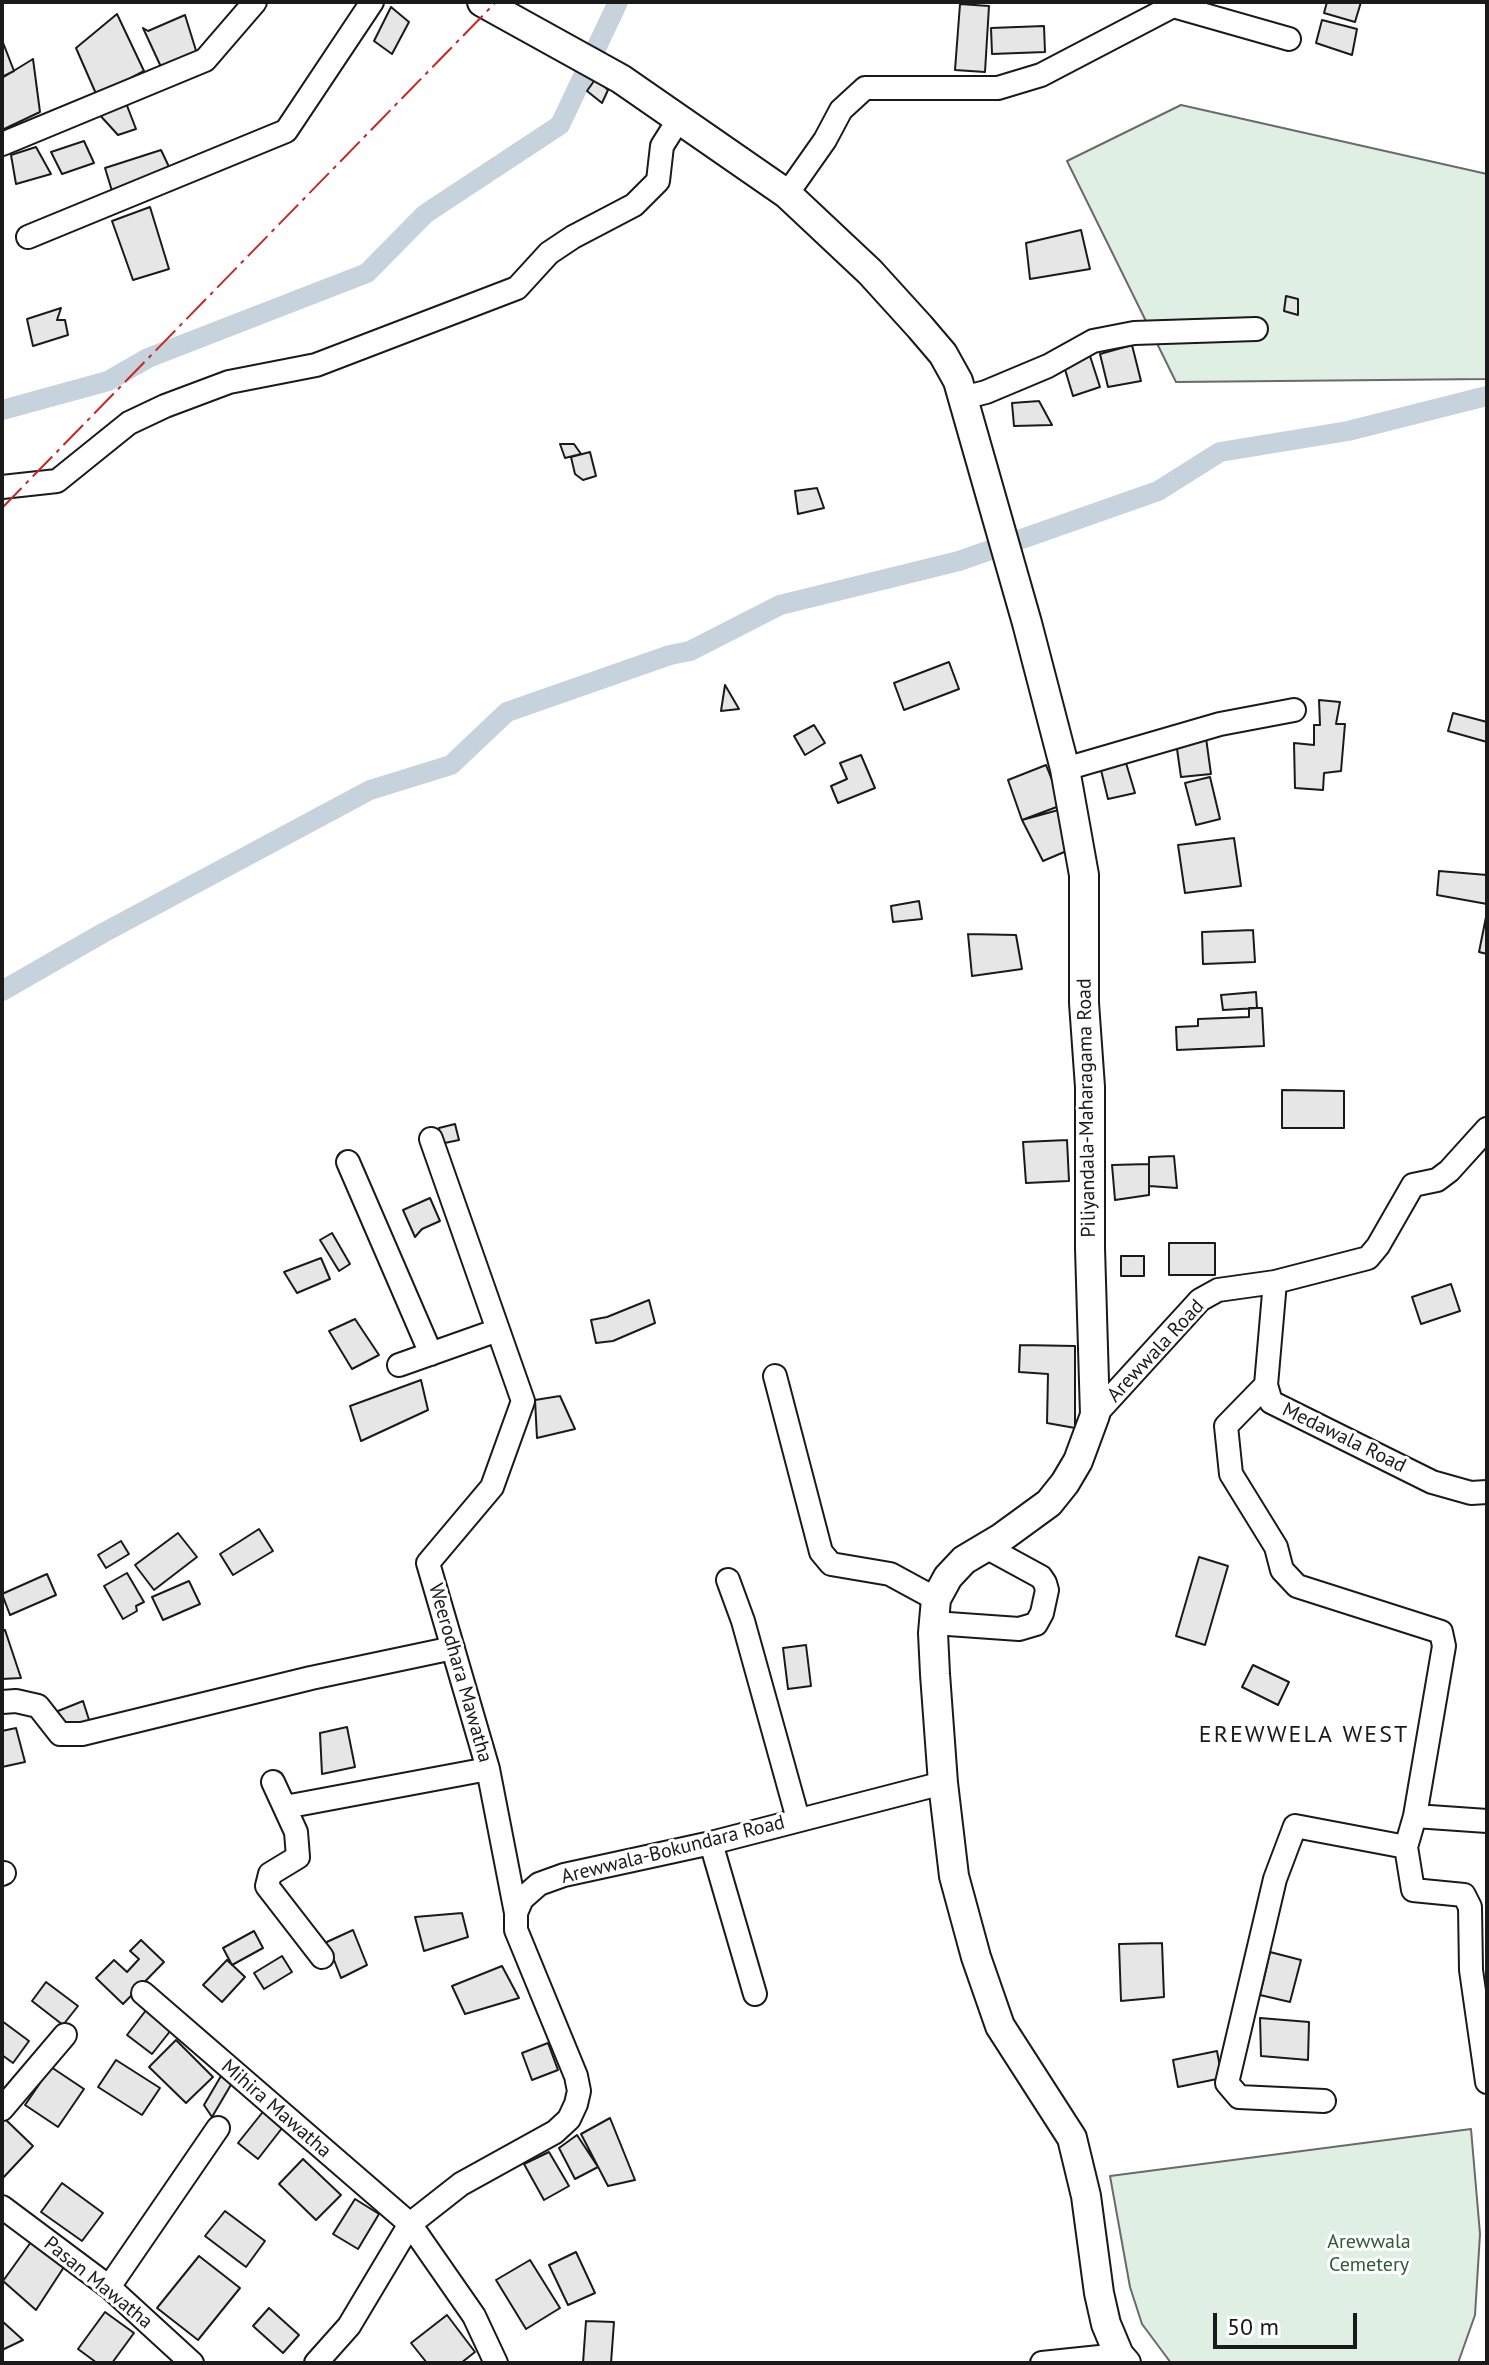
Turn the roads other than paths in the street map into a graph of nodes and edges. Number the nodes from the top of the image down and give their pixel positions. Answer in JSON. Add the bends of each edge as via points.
{"nodes":[{"id":1,"x":255,"y":2,"type":"edge"},
{"id":2,"x":372,"y":2,"type":"edge"},
{"id":3,"x":482,"y":2,"type":"edge"},
{"id":4,"x":1289,"y":39,"type":"dead end"},
{"id":5,"x":679,"y":119,"type":"junction"},
{"id":6,"x":2,"y":144,"type":"edge"},
{"id":7,"x":787,"y":194,"type":"junction"},
{"id":8,"x":28,"y":237,"type":"dead end"},
{"id":9,"x":1256,"y":329,"type":"dead end"},
{"id":10,"x":963,"y":398,"type":"junction"},
{"id":11,"x":2,"y":487,"type":"edge"},
{"id":12,"x":1294,"y":710,"type":"dead end"},
{"id":13,"x":1065,"y":769,"type":"junction"},
{"id":14,"x":1487,"y":1129,"type":"edge"},
{"id":15,"x":431,"y":1139,"type":"dead end"},
{"id":16,"x":348,"y":1162,"type":"dead end"},
{"id":17,"x":1275,"y":1282,"type":"junction"},
{"id":18,"x":498,"y":1330,"type":"junction"},
{"id":19,"x":431,"y":1354,"type":"junction"},
{"id":20,"x":399,"y":1365,"type":"dead end"},
{"id":21,"x":775,"y":1376,"type":"dead end"},
{"id":22,"x":1266,"y":1385,"type":"junction"},
{"id":23,"x":1095,"y":1415,"type":"junction"},
{"id":24,"x":1487,"y":1492,"type":"edge"},
{"id":25,"x":986,"y":1547,"type":"junction"},
{"id":26,"x":728,"y":1580,"type":"dead end"},
{"id":27,"x":935,"y":1611,"type":"junction"},
{"id":28,"x":453,"y":1648,"type":"junction"},
{"id":29,"x":2,"y":1702,"type":"edge"},
{"id":30,"x":488,"y":1769,"type":"junction"},
{"id":31,"x":273,"y":1782,"type":"dead end"},
{"id":32,"x":943,"y":1783,"type":"junction"},
{"id":33,"x":285,"y":1807,"type":"junction"},
{"id":34,"x":1415,"y":1816,"type":"junction"},
{"id":35,"x":798,"y":1819,"type":"junction"},
{"id":36,"x":1487,"y":1821,"type":"edge"},
{"id":37,"x":711,"y":1843,"type":"junction"},
{"id":38,"x":1406,"y":1847,"type":"junction"},
{"id":39,"x":516,"y":1913,"type":"junction"},
{"id":40,"x":322,"y":1957,"type":"dead end"},
{"id":41,"x":143,"y":1993,"type":"dead end"},
{"id":42,"x":755,"y":1994,"type":"dead end"},
{"id":43,"x":65,"y":2035,"type":"dead end"},
{"id":44,"x":1487,"y":2082,"type":"edge"},
{"id":45,"x":1324,"y":2101,"type":"dead end"},
{"id":46,"x":2,"y":2109,"type":"edge"},
{"id":47,"x":218,"y":2128,"type":"dead end"},
{"id":48,"x":2,"y":2207,"type":"edge"},
{"id":49,"x":410,"y":2224,"type":"junction"},
{"id":50,"x":109,"y":2287,"type":"junction"},
{"id":51,"x":1122,"y":2359,"type":"edge"},
{"id":52,"x":192,"y":2363,"type":"edge"},
{"id":53,"x":316,"y":2363,"type":"edge"},
{"id":54,"x":496,"y":2363,"type":"edge"},
{"id":55,"x":1042,"y":2363,"type":"edge"}],
"edges":[{"from":1,"to":6,"type":"street","via":[[205,60]]},
{"from":2,"to":8,"type":"street","via":[[286,131]]},
{"from":3,"to":5,"type":"main road","name":"Piliyandala-Maharagama Road","via":[[621,79]]},
{"from":4,"to":7,"type":"street","via":[[1173,6],[1041,75],[998,88],[865,88],[841,110]]},
{"from":5,"to":7,"type":"main road","name":"Piliyandala-Maharagama Road"},
{"from":5,"to":11,"type":"street","via":[[662,146],[658,181],[634,205],[549,253],[517,288],[316,365],[229,382],[165,406],[129,423],[57,481]]},
{"from":7,"to":10,"type":"main road","name":"Piliyandala-Maharagama Road","via":[[920,327],[943,354]]},
{"from":9,"to":10,"type":"street","via":[[1134,333],[1093,341],[1048,366]]},
{"from":10,"to":13,"type":"main road","name":"Piliyandala-Maharagama Road"},
{"from":12,"to":13,"type":"street","via":[[1220,724]]},
{"from":13,"to":23,"type":"main road","name":"Piliyandala-Maharagama Road","via":[[1084,875]]},
{"from":14,"to":17,"type":"street","name":"Arewwala Road","via":[[1449,1171],[1437,1180],[1413,1185],[1368,1258]]},
{"from":15,"to":18,"type":"street","name":"Weerodhara Mawatha"},
{"from":16,"to":19,"type":"street"},
{"from":17,"to":22,"type":"street","name":"Medawala Road"},
{"from":17,"to":23,"type":"street","name":"Arewwala Road","via":[[1218,1290],[1200,1300]]},
{"from":18,"to":19,"type":"street"},
{"from":18,"to":28,"type":"street","name":"Weerodhara Mawatha","via":[[523,1401],[492,1487],[428,1563]]},
{"from":19,"to":20,"type":"street"},
{"from":21,"to":27,"type":"street","via":[[821,1552],[831,1564],[890,1574]]},
{"from":22,"to":24,"type":"street","name":"Medawala Road","via":[[1271,1402],[1432,1482]]},
{"from":22,"to":34,"type":"street","via":[[1226,1426],[1231,1474],[1276,1547],[1282,1570],[1297,1586],[1441,1632],[1444,1646]]},
{"from":23,"to":25,"type":"main road","name":"Piliyandala-Maharagama Road","via":[[1078,1461],[1049,1503]]},
{"from":25,"to":27,"type":"main road","name":"Piliyandala-Maharagama Road","via":[[956,1567]]},
{"from":25,"to":27,"type":"street","via":[[1045,1583],[1036,1624],[1019,1629]]},
{"from":26,"to":35,"type":"street"},
{"from":27,"to":32,"type":"main road"},
{"from":28,"to":29,"type":"street","via":[[82,1734],[60,1734],[38,1706]]},
{"from":28,"to":30,"type":"street","name":"Weerodhara Mawatha"},
{"from":30,"to":33,"type":"street"},
{"from":30,"to":39,"type":"street","name":"Weerodhara Mawatha"},
{"from":31,"to":33,"type":"street"},
{"from":32,"to":35,"type":"street","name":"Arewwala-Bokundara Road"},
{"from":32,"to":51,"type":"main road","via":[[954,1876],[976,1957],[1000,2026],[1072,2138],[1106,2324]]},
{"from":33,"to":40,"type":"street","via":[[296,1832],[298,1857],[270,1874],[267,1886]]},
{"from":34,"to":36,"type":"street"},
{"from":34,"to":38,"type":"street"},
{"from":35,"to":37,"type":"street","name":"Arewwala-Bokundara Road"},
{"from":37,"to":39,"type":"street","name":"Arewwala-Bokundara Road","via":[[564,1875],[539,1884]]},
{"from":37,"to":42,"type":"street"},
{"from":38,"to":44,"type":"street","via":[[1413,1890],[1464,1895],[1470,1907],[1471,1970]]},
{"from":38,"to":45,"type":"street","via":[[1295,1826],[1275,1879],[1227,2083],[1239,2097]]},
{"from":39,"to":49,"type":"street","via":[[523,1951],[576,2076],[576,2104],[555,2132],[461,2184]]},
{"from":41,"to":49,"type":"street","name":"Mihira Mawatha"},
{"from":43,"to":46,"type":"street"},
{"from":47,"to":50,"type":"street"},
{"from":48,"to":50,"type":"street","name":"Pasan Mawatha"},
{"from":49,"to":53,"type":"street","via":[[349,2326]]},
{"from":49,"to":54,"type":"street","name":"Mihira Mawatha","via":[[474,2316]]},
{"from":50,"to":52,"type":"street","name":"Pasan Mawatha"},
{"from":51,"to":55,"type":"street"}]}
